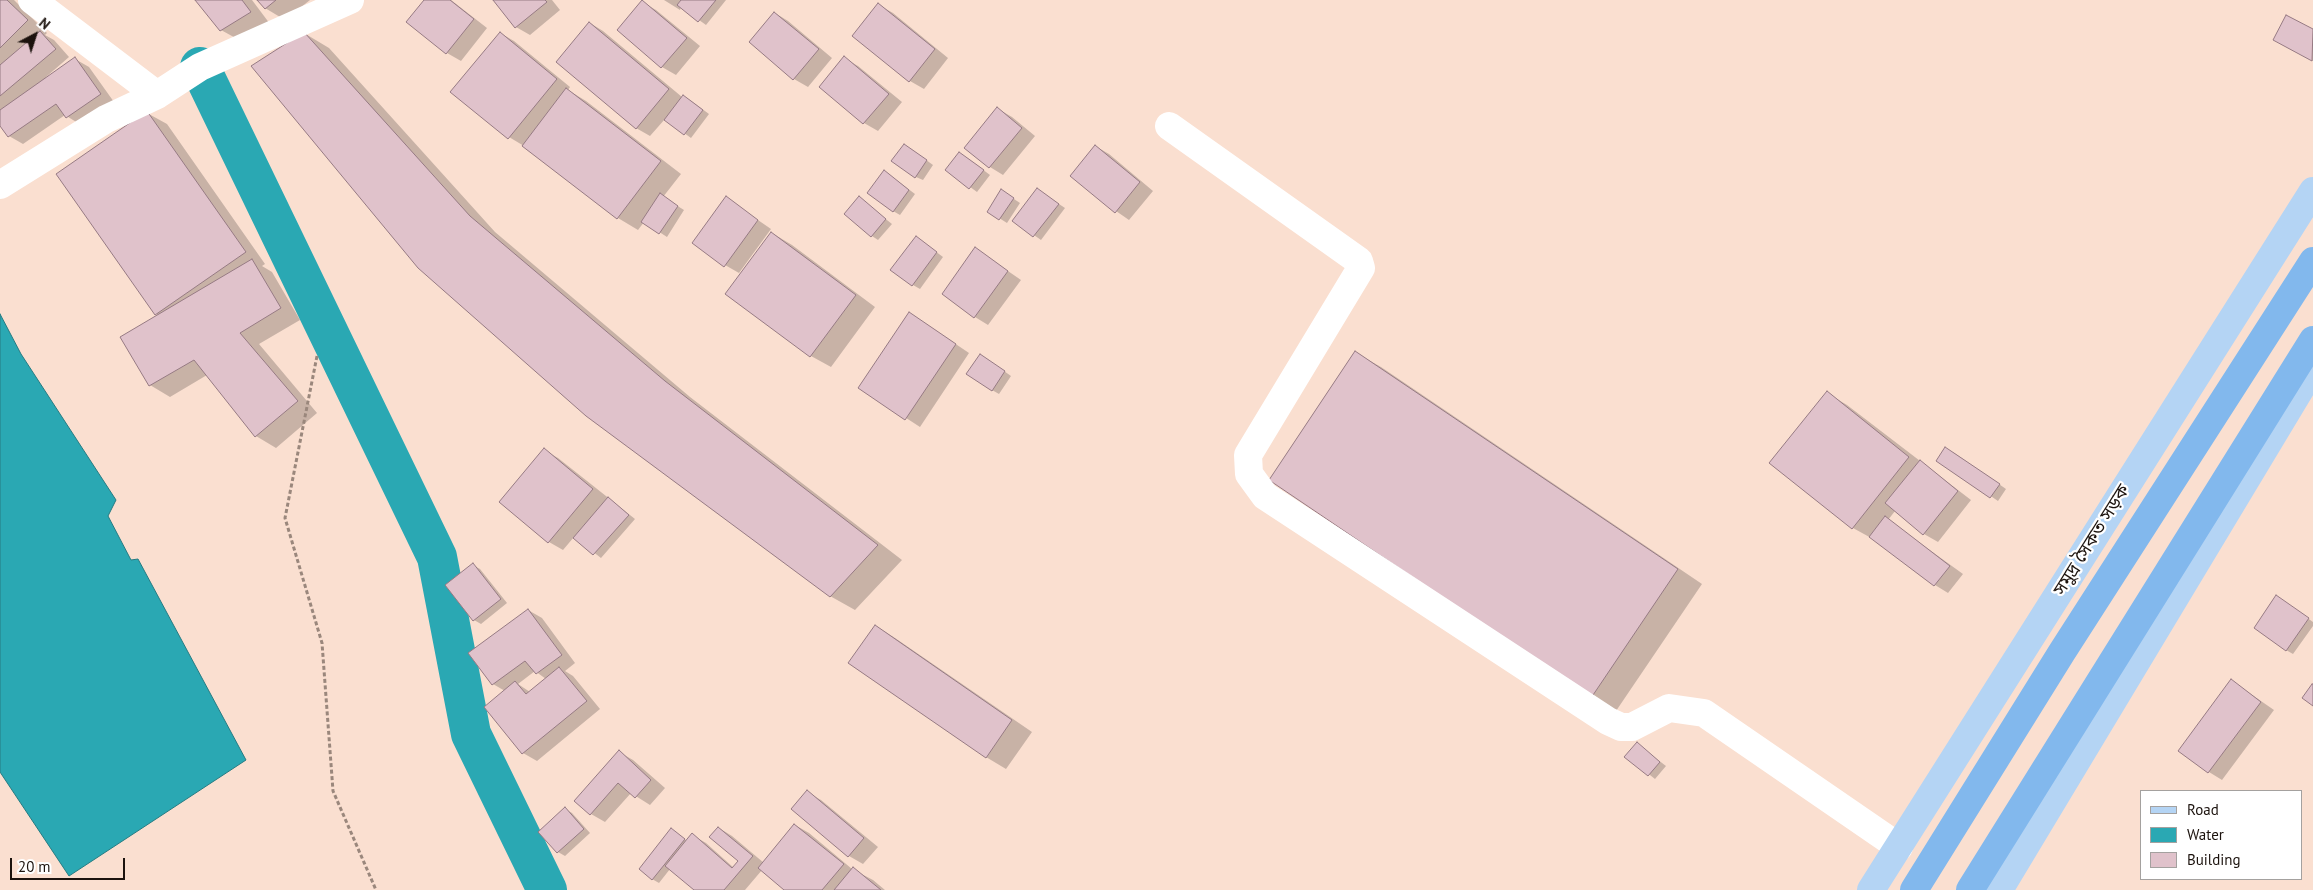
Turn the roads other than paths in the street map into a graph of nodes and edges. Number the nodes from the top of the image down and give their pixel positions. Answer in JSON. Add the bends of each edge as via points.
{"nodes":[{"id":1,"x":32,"y":0,"type":"edge"},
{"id":2,"x":350,"y":0,"type":"edge"},
{"id":3,"x":157,"y":95,"type":"junction"},
{"id":4,"x":1169,"y":126,"type":"dead end"},
{"id":5,"x":0,"y":185,"type":"edge"},
{"id":6,"x":2313,"y":191,"type":"edge"},
{"id":7,"x":2313,"y":261,"type":"edge"},
{"id":8,"x":2313,"y":340,"type":"edge"},
{"id":9,"x":2313,"y":368,"type":"edge"},
{"id":10,"x":1898,"y":847,"type":"junction"},
{"id":11,"x":1871,"y":890,"type":"edge"},
{"id":12,"x":1914,"y":890,"type":"edge"},
{"id":13,"x":1970,"y":890,"type":"edge"},
{"id":14,"x":1998,"y":890,"type":"edge"}],
"edges":[{"from":1,"to":3,"type":"street"},
{"from":2,"to":3,"type":"street","via":[[200,67]]},
{"from":3,"to":5,"type":"street","via":[[106,118]]},
{"from":4,"to":10,"type":"street","via":[[1359,261],[1361,268],[1248,456],[1249,474],[1265,496],[1608,721],[1621,727],[1632,727],[1669,708],[1704,713]]},
{"from":6,"to":10,"type":"main road","name":"সমুদ্র সৈকত সড়ক"},
{"from":7,"to":12,"type":"highway","via":[[2062,652]]},
{"from":8,"to":13,"type":"highway"},
{"from":9,"to":14,"type":"main road"},
{"from":10,"to":11,"type":"main road","name":"সমুদ্র সৈকত সড়ক"}]}
